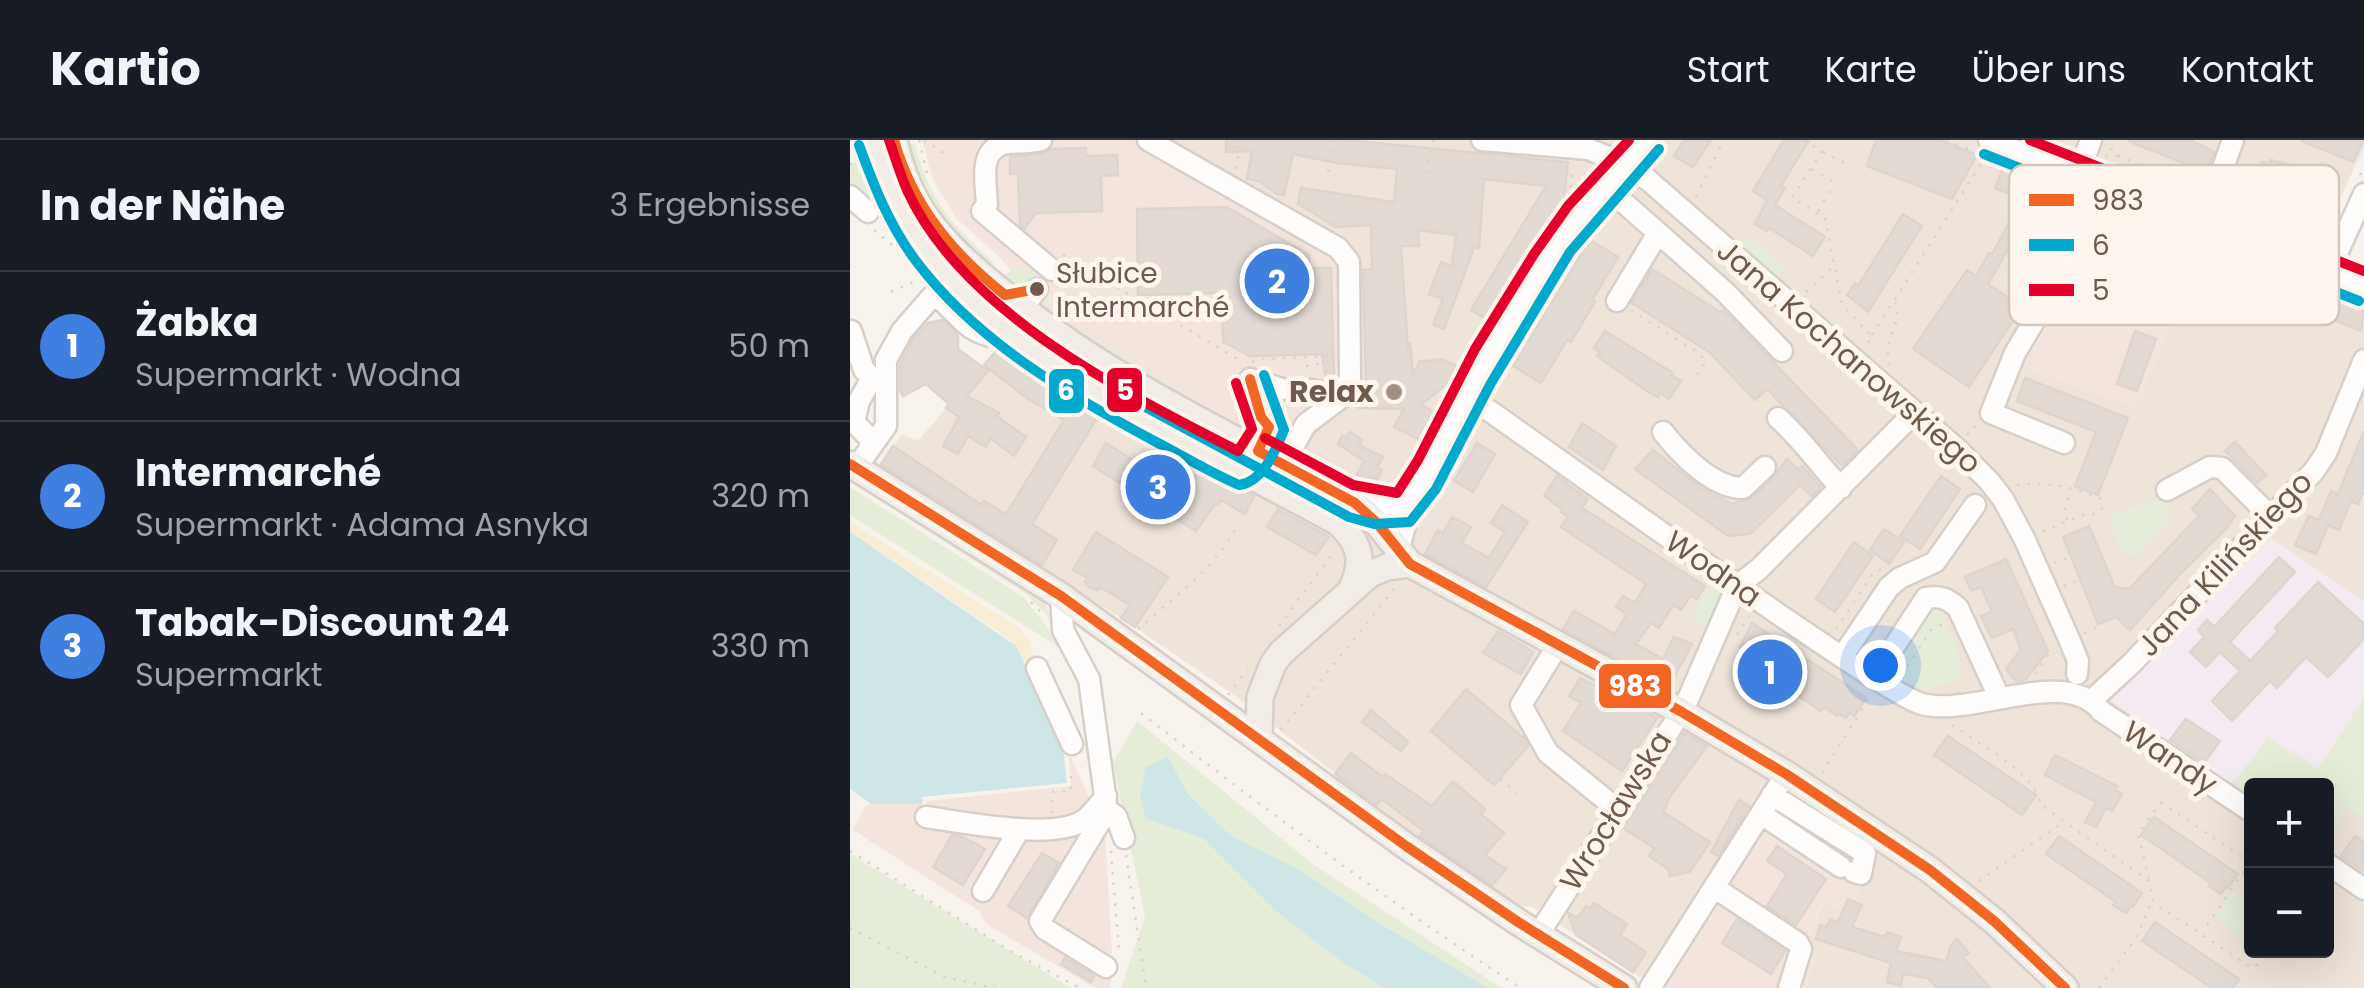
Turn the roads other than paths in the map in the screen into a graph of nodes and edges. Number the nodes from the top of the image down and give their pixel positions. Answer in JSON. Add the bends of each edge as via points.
{"nodes":[{"id":1,"x":894,"y":140,"type":"edge"},
{"id":2,"x":1041,"y":140,"type":"edge"},
{"id":3,"x":1148,"y":140,"type":"edge"},
{"id":4,"x":1482,"y":140,"type":"edge"},
{"id":5,"x":1648,"y":140,"type":"edge"},
{"id":6,"x":2091,"y":140,"type":"edge"},
{"id":7,"x":2233,"y":140,"type":"edge"},
{"id":8,"x":868,"y":146,"type":"edge"},
{"id":9,"x":1987,"y":148,"type":"edge"},
{"id":10,"x":2046,"y":165,"type":"edge"},
{"id":11,"x":2081,"y":165,"type":"edge"},
{"id":12,"x":2224,"y":165,"type":"edge"},
{"id":13,"x":1632,"y":171,"type":"junction"},
{"id":14,"x":1612,"y":192,"type":"junction"},
{"id":15,"x":2364,"y":194,"type":"edge"},
{"id":16,"x":850,"y":196,"type":"edge"},
{"id":17,"x":866,"y":216,"type":"road end"},
{"id":18,"x":1658,"y":233,"type":"junction"},
{"id":19,"x":2339,"y":249,"type":"edge"},
{"id":20,"x":1052,"y":270,"type":"dead end"},
{"id":21,"x":2339,"y":277,"type":"edge"},
{"id":22,"x":943,"y":286,"type":"junction"},
{"id":23,"x":2364,"y":287,"type":"edge"},
{"id":24,"x":1021,"y":298,"type":"junction"},
{"id":25,"x":1619,"y":303,"type":"road end"},
{"id":26,"x":2032,"y":325,"type":"edge"},
{"id":27,"x":851,"y":331,"type":"edge"},
{"id":28,"x":1016,"y":336,"type":"junction"},
{"id":29,"x":1782,"y":352,"type":"dead end"},
{"id":30,"x":2364,"y":360,"type":"edge"},
{"id":31,"x":1282,"y":389,"type":"tunnel mouth"},
{"id":32,"x":1312,"y":390,"type":"tunnel mouth"},
{"id":33,"x":1342,"y":396,"type":"junction"},
{"id":34,"x":1476,"y":401,"type":"junction"},
{"id":35,"x":1908,"y":411,"type":"junction"},
{"id":36,"x":1778,"y":418,"type":"dead end"},
{"id":37,"x":1265,"y":422,"type":"junction"},
{"id":38,"x":1664,"y":432,"type":"dead end"},
{"id":39,"x":874,"y":443,"type":"junction"},
{"id":40,"x":2064,"y":443,"type":"dead end"},
{"id":41,"x":1287,"y":456,"type":"junction"},
{"id":42,"x":1250,"y":460,"type":"junction"},
{"id":43,"x":853,"y":466,"type":"edge"},
{"id":44,"x":1765,"y":467,"type":"dead end"},
{"id":45,"x":1842,"y":488,"type":"junction"},
{"id":46,"x":1419,"y":490,"type":"junction"},
{"id":47,"x":2166,"y":490,"type":"dead end"},
{"id":48,"x":1355,"y":503,"type":"junction"},
{"id":49,"x":1974,"y":505,"type":"dead end"},
{"id":50,"x":2270,"y":517,"type":"junction"},
{"id":51,"x":1411,"y":562,"type":"junction"},
{"id":52,"x":1736,"y":586,"type":"junction"},
{"id":53,"x":1352,"y":588,"type":"junction"},
{"id":54,"x":1061,"y":596,"type":"junction"},
{"id":55,"x":1558,"y":645,"type":"junction"},
{"id":56,"x":1842,"y":658,"type":"junction"},
{"id":57,"x":1037,"y":668,"type":"dead end"},
{"id":58,"x":1882,"y":682,"type":"junction"},
{"id":59,"x":2083,"y":689,"type":"junction"},
{"id":60,"x":1999,"y":697,"type":"junction"},
{"id":61,"x":1680,"y":711,"type":"junction"},
{"id":62,"x":1264,"y":741,"type":"junction"},
{"id":63,"x":1072,"y":744,"type":"dead end"},
{"id":64,"x":1773,"y":794,"type":"junction"},
{"id":65,"x":2244,"y":807,"type":"edge"},
{"id":66,"x":1617,"y":809,"type":"junction"},
{"id":67,"x":926,"y":817,"type":"dead end"},
{"id":68,"x":1110,"y":819,"type":"junction"},
{"id":69,"x":1019,"y":830,"type":"junction"},
{"id":70,"x":2334,"y":868,"type":"edge"},
{"id":71,"x":1848,"y":870,"type":"dead end"},
{"id":72,"x":1715,"y":888,"type":"junction"},
{"id":73,"x":2364,"y":888,"type":"edge"},
{"id":74,"x":983,"y":891,"type":"dead end"},
{"id":75,"x":1538,"y":935,"type":"junction"},
{"id":76,"x":1112,"y":960,"type":"road end"},
{"id":77,"x":1624,"y":988,"type":"edge"},
{"id":78,"x":1650,"y":988,"type":"edge"},
{"id":79,"x":1789,"y":988,"type":"edge"},
{"id":80,"x":2065,"y":988,"type":"edge"}],
"edges":[{"from":1,"to":24,"type":"main road","via":[[924,214],[960,256]]},
{"from":2,"to":20,"type":"street","via":[[992,149],[982,211]]},
{"from":3,"to":33,"type":"street","via":[[1338,248],[1349,262],[1350,378]]},
{"from":4,"to":13,"type":"street","via":[[1588,149]]},
{"from":5,"to":13,"type":"street"},
{"from":6,"to":11,"type":"street"},
{"from":7,"to":12,"type":"street"},
{"from":8,"to":22,"type":"main road"},
{"from":9,"to":10,"type":"street"},
{"from":13,"to":14,"type":"street"},
{"from":13,"to":35,"type":"street","name":"Jana Kochanowskiego"},
{"from":13,"to":35,"type":"street","name":"Jana Kochanowskiego","via":[[1677,220]]},
{"from":14,"to":18,"type":"street"},
{"from":14,"to":34,"type":"street","via":[[1584,207],[1558,242]]},
{"from":15,"to":19,"type":"street"},
{"from":16,"to":17,"type":"street"},
{"from":18,"to":25,"type":"street"},
{"from":18,"to":29,"type":"street"},
{"from":21,"to":23,"type":"street"},
{"from":22,"to":28,"type":"main road"},
{"from":22,"to":39,"type":"street","via":[[902,331],[886,360],[886,426]]},
{"from":24,"to":28,"type":"street"},
{"from":24,"to":42,"type":"main road"},
{"from":26,"to":40,"type":"street","via":[[1992,413]]},
{"from":27,"to":39,"type":"street","via":[[872,378],[854,422]]},
{"from":28,"to":42,"type":"main road","via":[[1121,408]]},
{"from":30,"to":50,"type":"street","name":"Jana Kilińskiego","via":[[2326,453]]},
{"from":31,"to":37,"type":"street","via":[[1250,379]]},
{"from":32,"to":33,"type":"street"},
{"from":33,"to":41,"type":"street","via":[[1306,424]]},
{"from":34,"to":46,"type":"street"},
{"from":34,"to":52,"type":"street","name":"Wodna"},
{"from":35,"to":45,"type":"street","name":"Wrocławska"},
{"from":35,"to":59,"type":"street","name":"Jana Kochanowskiego","via":[[1983,490]]},
{"from":35,"to":59,"type":"street","name":"Jana Kochanowskiego","via":[[1996,490],[2074,650]]},
{"from":36,"to":45,"type":"street"},
{"from":37,"to":41,"type":"street"},
{"from":37,"to":42,"type":"street"},
{"from":38,"to":44,"type":"street","via":[[1727,488],[1743,488]]},
{"from":39,"to":43,"type":"street"},
{"from":41,"to":42,"type":"main road"},
{"from":41,"to":48,"type":"main road"},
{"from":42,"to":53,"type":"main road","via":[[1351,535],[1361,557]]},
{"from":43,"to":54,"type":"main road"},
{"from":45,"to":52,"type":"street","name":"Wrocławska"},
{"from":46,"to":48,"type":"street","via":[[1404,508]]},
{"from":46,"to":51,"type":"street","via":[[1403,531]]},
{"from":47,"to":50,"type":"street","via":[[2210,467],[2222,468]]},
{"from":48,"to":51,"type":"main road"},
{"from":49,"to":56,"type":"street","via":[[1935,562],[1889,587]]},
{"from":50,"to":59,"type":"street","name":"Jana Kilińskiego"},
{"from":51,"to":53,"type":"main road"},
{"from":51,"to":55,"type":"main road"},
{"from":52,"to":56,"type":"street","name":"Wodna"},
{"from":52,"to":61,"type":"street","name":"Wrocławska"},
{"from":53,"to":62,"type":"main road","via":[[1273,664],[1260,697]]},
{"from":54,"to":62,"type":"main road"},
{"from":54,"to":68,"type":"street","via":[[1064,630],[1090,680]]},
{"from":55,"to":61,"type":"main road"},
{"from":55,"to":66,"type":"street","via":[[1521,705],[1548,753]]},
{"from":56,"to":58,"type":"street","name":"Wodna"},
{"from":57,"to":63,"type":"street"},
{"from":58,"to":60,"type":"street","name":"Wodna","via":[[1917,703],[1937,706]]},
{"from":58,"to":60,"type":"street","via":[[1926,598],[1938,596],[1961,614]]},
{"from":59,"to":60,"type":"street","name":"Wodna"},
{"from":59,"to":65,"type":"street","name":"Wandy","via":[[2101,711]]},
{"from":61,"to":64,"type":"main road"},
{"from":61,"to":66,"type":"street","name":"Wrocławska"},
{"from":62,"to":75,"type":"main road"},
{"from":64,"to":71,"type":"street","via":[[1865,853],[1860,874]]},
{"from":64,"to":72,"type":"street"},
{"from":64,"to":80,"type":"main road","via":[[1930,870]]},
{"from":66,"to":75,"type":"street","name":"Wrocławska"},
{"from":67,"to":69,"type":"street"},
{"from":68,"to":69,"type":"street"},
{"from":68,"to":76,"type":"street","via":[[1040,921],[1046,930]]},
{"from":69,"to":74,"type":"street"},
{"from":70,"to":73,"type":"street"},
{"from":72,"to":78,"type":"street"},
{"from":72,"to":79,"type":"street","via":[[1798,943],[1802,949]]},
{"from":75,"to":77,"type":"main road"}]}
